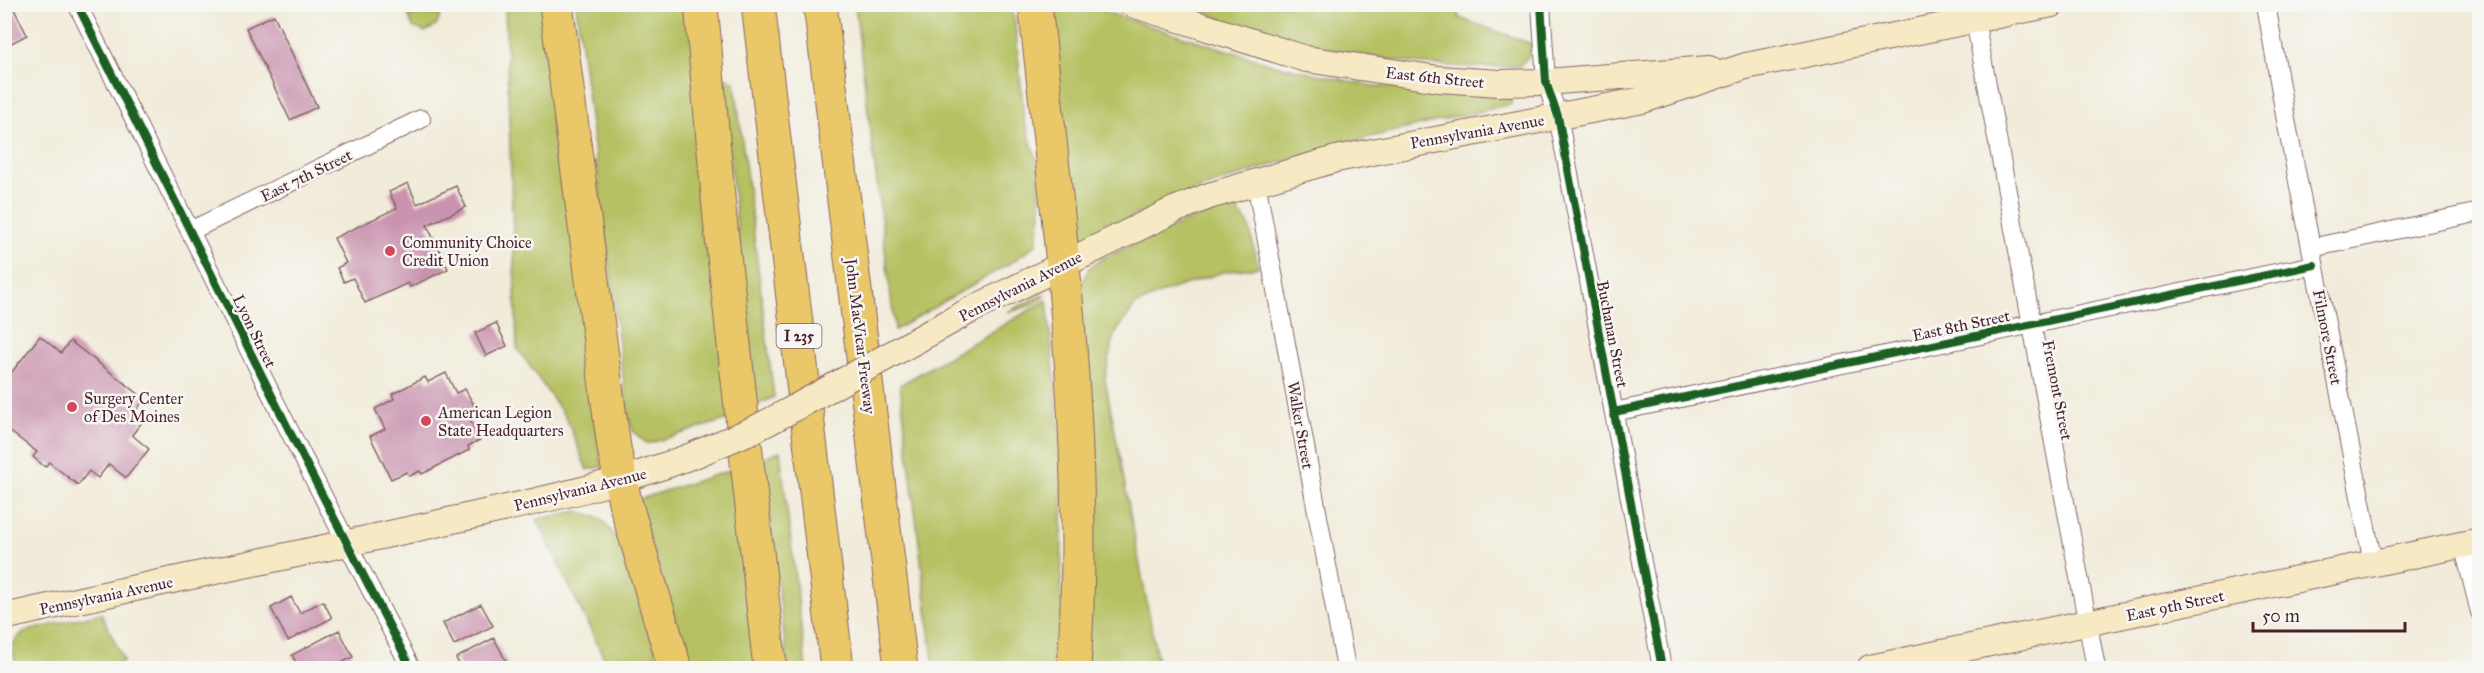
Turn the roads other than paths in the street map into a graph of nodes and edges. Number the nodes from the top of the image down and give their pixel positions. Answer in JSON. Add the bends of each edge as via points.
{"nodes":[{"id":1,"x":77,"y":4,"type":"edge"},
{"id":2,"x":556,"y":4,"type":"edge"},
{"id":3,"x":701,"y":4,"type":"edge"},
{"id":4,"x":758,"y":4,"type":"edge"},
{"id":5,"x":820,"y":4,"type":"edge"},
{"id":6,"x":1035,"y":4,"type":"edge"},
{"id":7,"x":1132,"y":4,"type":"edge"},
{"id":8,"x":1541,"y":4,"type":"edge"},
{"id":9,"x":2052,"y":4,"type":"edge"},
{"id":10,"x":2266,"y":4,"type":"edge"},
{"id":11,"x":1973,"y":12,"type":"edge"},
{"id":12,"x":1746,"y":66,"type":"junction"},
{"id":13,"x":1546,"y":82,"type":"junction"},
{"id":14,"x":1558,"y":116,"type":"junction"},
{"id":15,"x":421,"y":119,"type":"dead end"},
{"id":16,"x":1256,"y":182,"type":"junction"},
{"id":17,"x":2480,"y":212,"type":"edge"},
{"id":18,"x":190,"y":231,"type":"junction"},
{"id":19,"x":2313,"y":257,"type":"junction"},
{"id":20,"x":1063,"y":264,"type":"junction"},
{"id":21,"x":2032,"y":324,"type":"junction"},
{"id":22,"x":1614,"y":412,"type":"junction"},
{"id":23,"x":620,"y":480,"type":"junction"},
{"id":24,"x":2471,"y":542,"type":"edge"},
{"id":25,"x":347,"y":544,"type":"junction"},
{"id":26,"x":2373,"y":563,"type":"junction"},
{"id":27,"x":890,"y":569,"type":"junction"},
{"id":28,"x":2480,"y":612,"type":"edge"},
{"id":29,"x":4,"y":617,"type":"edge"},
{"id":30,"x":2088,"y":623,"type":"junction"},
{"id":31,"x":411,"y":669,"type":"edge"},
{"id":32,"x":675,"y":669,"type":"edge"},
{"id":33,"x":770,"y":669,"type":"edge"},
{"id":34,"x":837,"y":669,"type":"edge"},
{"id":35,"x":900,"y":669,"type":"edge"},
{"id":36,"x":909,"y":669,"type":"edge"},
{"id":37,"x":1074,"y":669,"type":"edge"},
{"id":38,"x":1346,"y":669,"type":"edge"},
{"id":39,"x":1662,"y":669,"type":"edge"},
{"id":40,"x":1870,"y":669,"type":"edge"},
{"id":41,"x":2096,"y":669,"type":"edge"}],
"edges":[{"from":1,"to":18,"type":"street","name":"Lyon Street"},
{"from":2,"to":23,"type":"highway"},
{"from":3,"to":33,"type":"highway","via":[[720,219]]},
{"from":4,"to":34,"type":"highway","number":"I 235"},
{"from":5,"to":27,"type":"highway","name":"John MacVicar Freeway"},
{"from":6,"to":20,"type":"highway"},
{"from":7,"to":13,"type":"main road","name":"East 6th Street","via":[[1306,59],[1439,79]]},
{"from":8,"to":13,"type":"street","name":"Buchanan Street"},
{"from":9,"to":11,"type":"main road","name":"Pennsylvania Avenue"},
{"from":10,"to":19,"type":"street","name":"Filmore Street"},
{"from":11,"to":12,"type":"main road","name":"Pennsylvania Avenue"},
{"from":11,"to":21,"type":"street","name":"Fremont Street"},
{"from":12,"to":13,"type":"main road","name":"East 6th Street"},
{"from":12,"to":14,"type":"main road","name":"Pennsylvania Avenue","via":[[1643,100]]},
{"from":13,"to":14,"type":"street","name":"Buchanan Street"},
{"from":14,"to":16,"type":"main road","name":"Pennsylvania Avenue","via":[[1336,159]]},
{"from":14,"to":22,"type":"street","name":"Buchanan Street"},
{"from":15,"to":18,"type":"street","name":"East 7th Street"},
{"from":16,"to":20,"type":"main road","name":"Pennsylvania Avenue","via":[[1174,210]]},
{"from":16,"to":38,"type":"street","name":"Walker Street"},
{"from":17,"to":19,"type":"street","name":"East 8th Street"},
{"from":18,"to":25,"type":"street","name":"Lyon Street"},
{"from":19,"to":21,"type":"street","name":"East 8th Street"},
{"from":19,"to":26,"type":"street","name":"Filmore Street"},
{"from":20,"to":23,"type":"main road","name":"Pennsylvania Avenue","bridge":true,"via":[[728,441]]},
{"from":20,"to":37,"type":"highway","via":[[1078,452]]},
{"from":21,"to":22,"type":"street","name":"East 8th Street"},
{"from":21,"to":30,"type":"street","name":"Fremont Street"},
{"from":22,"to":39,"type":"street","name":"Buchanan Street"},
{"from":23,"to":25,"type":"main road","name":"Pennsylvania Avenue"},
{"from":23,"to":32,"type":"highway"},
{"from":24,"to":26,"type":"main road","name":"East 9th Street"},
{"from":24,"to":28,"type":"street"},
{"from":25,"to":29,"type":"main road","name":"Pennsylvania Avenue"},
{"from":25,"to":31,"type":"street","name":"Lyon Street"},
{"from":26,"to":30,"type":"main road","name":"East 9th Street"},
{"from":27,"to":35,"type":"highway","name":"John MacVicar Freeway"},
{"from":27,"to":36,"type":"highway"},
{"from":30,"to":40,"type":"main road","name":"East 9th Street"},
{"from":30,"to":41,"type":"street","name":"Fremont Street"}]}
